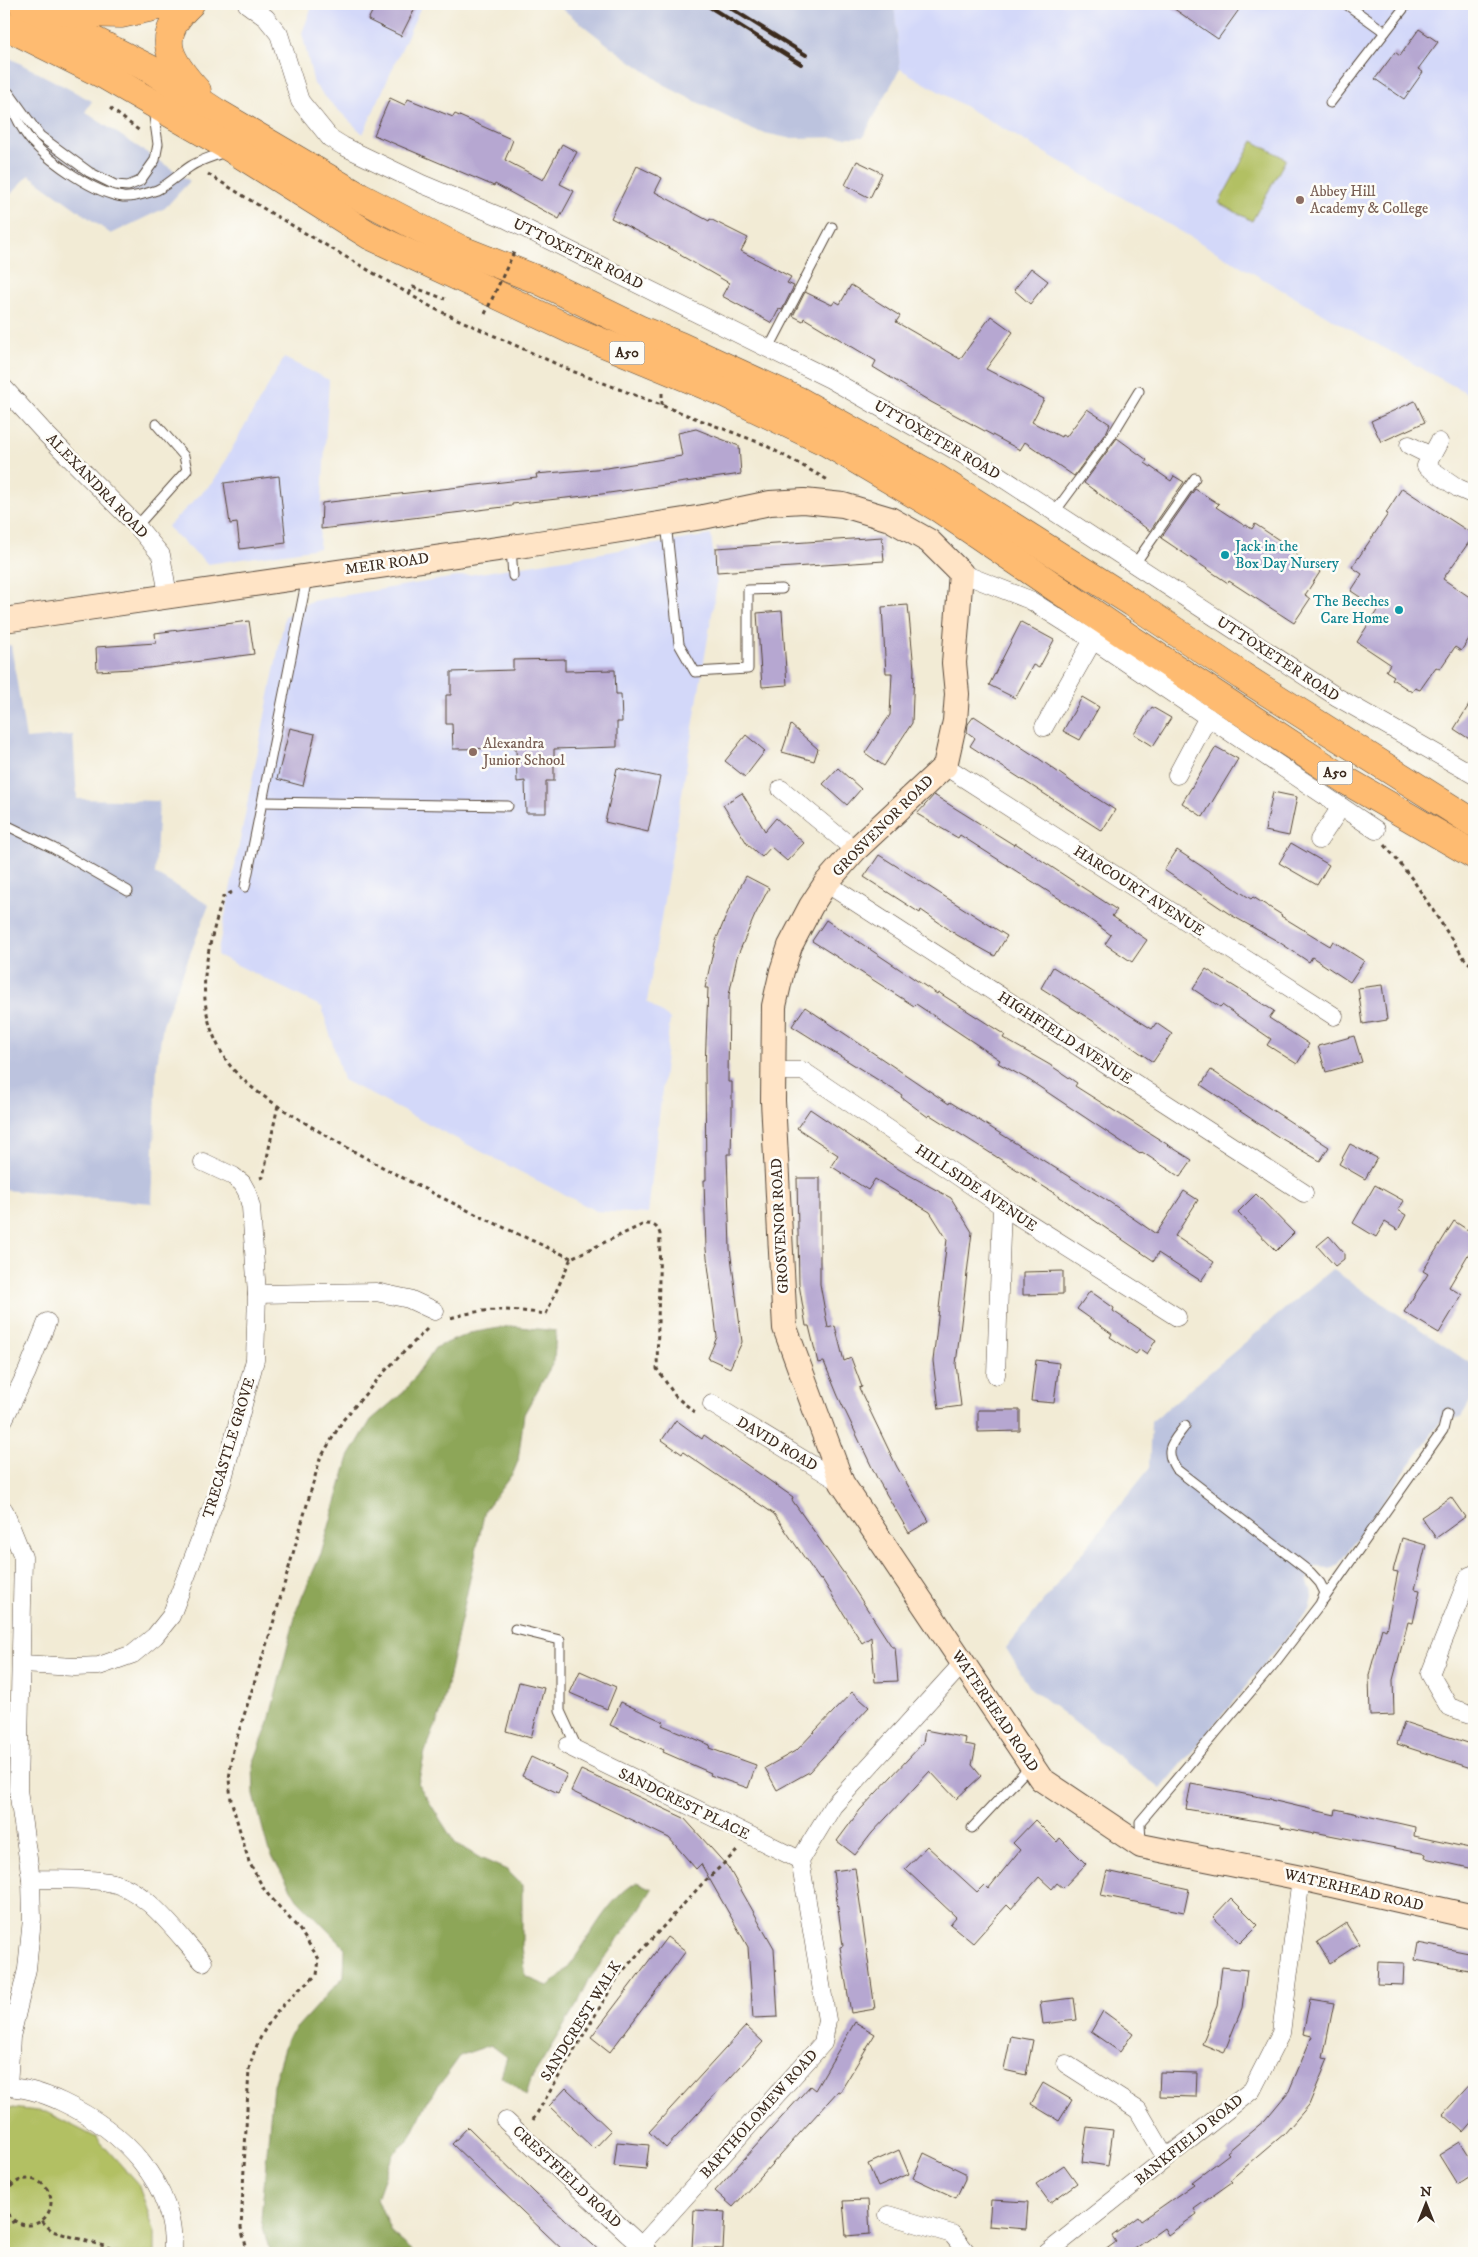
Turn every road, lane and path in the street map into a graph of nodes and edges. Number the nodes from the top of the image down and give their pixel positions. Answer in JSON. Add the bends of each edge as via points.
{"nodes":[{"id":1,"x":22,"y":4,"type":"edge"},
{"id":2,"x":29,"y":4,"type":"edge"},
{"id":3,"x":166,"y":4,"type":"edge"},
{"id":4,"x":190,"y":4,"type":"edge"},
{"id":5,"x":247,"y":4,"type":"edge"},
{"id":6,"x":1346,"y":4,"type":"edge"},
{"id":7,"x":1407,"y":4,"type":"edge"},
{"id":8,"x":4,"y":24,"type":"edge"},
{"id":9,"x":1386,"y":32,"type":"junction"},
{"id":10,"x":4,"y":89,"type":"edge"},
{"id":11,"x":103,"y":102,"type":"dead end"},
{"id":12,"x":152,"y":103,"type":"junction"},
{"id":13,"x":1330,"y":103,"type":"dead end"},
{"id":14,"x":216,"y":112,"type":"junction"},
{"id":15,"x":158,"y":144,"type":"junction"},
{"id":16,"x":232,"y":149,"type":"junction"},
{"id":17,"x":193,"y":165,"type":"junction"},
{"id":18,"x":832,"y":227,"type":"dead end"},
{"id":19,"x":514,"y":252,"type":"dead end"},
{"id":20,"x":413,"y":287,"type":"dead end"},
{"id":21,"x":410,"y":294,"type":"junction"},
{"id":22,"x":485,"y":314,"type":"dead end"},
{"id":23,"x":768,"y":350,"type":"junction"},
{"id":24,"x":4,"y":388,"type":"edge"},
{"id":25,"x":1139,"y":391,"type":"dead end"},
{"id":26,"x":156,"y":424,"type":"dead end"},
{"id":27,"x":1408,"y":445,"type":"dead end"},
{"id":28,"x":1195,"y":478,"type":"dead end"},
{"id":29,"x":1474,"y":495,"type":"edge"},
{"id":30,"x":843,"y":505,"type":"junction"},
{"id":31,"x":1054,"y":513,"type":"junction"},
{"id":32,"x":666,"y":522,"type":"junction"},
{"id":33,"x":137,"y":526,"type":"junction"},
{"id":34,"x":511,"y":546,"type":"junction"},
{"id":35,"x":1134,"y":565,"type":"junction"},
{"id":36,"x":961,"y":573,"type":"junction"},
{"id":37,"x":308,"y":576,"type":"junction"},
{"id":38,"x":513,"y":576,"type":"dead end"},
{"id":39,"x":782,"y":589,"type":"dead end"},
{"id":40,"x":168,"y":596,"type":"junction"},
{"id":41,"x":4,"y":620,"type":"edge"},
{"id":42,"x":1093,"y":640,"type":"junction"},
{"id":43,"x":1208,"y":717,"type":"junction"},
{"id":44,"x":1044,"y":727,"type":"dead end"},
{"id":45,"x":945,"y":766,"type":"junction"},
{"id":46,"x":1177,"y":775,"type":"dead end"},
{"id":47,"x":1474,"y":775,"type":"edge"},
{"id":48,"x":1413,"y":784,"type":"junction"},
{"id":49,"x":781,"y":788,"type":"dead end"},
{"id":50,"x":263,"y":802,"type":"junction"},
{"id":51,"x":508,"y":806,"type":"dead end"},
{"id":52,"x":1341,"y":807,"type":"junction"},
{"id":53,"x":1474,"y":810,"type":"edge"},
{"id":54,"x":1474,"y":823,"type":"edge"},
{"id":55,"x":4,"y":824,"type":"edge"},
{"id":56,"x":1376,"y":830,"type":"joint"},
{"id":57,"x":1438,"y":835,"type":"junction"},
{"id":58,"x":1319,"y":840,"type":"dead end"},
{"id":59,"x":855,"y":850,"type":"junction"},
{"id":60,"x":1474,"y":856,"type":"edge"},
{"id":61,"x":1474,"y":863,"type":"edge"},
{"id":62,"x":826,"y":883,"type":"junction"},
{"id":63,"x":245,"y":887,"type":"joint"},
{"id":64,"x":128,"y":891,"type":"dead end"},
{"id":65,"x":1474,"y":966,"type":"edge"},
{"id":66,"x":1334,"y":1016,"type":"dead end"},
{"id":67,"x":773,"y":1071,"type":"junction"},
{"id":68,"x":278,"y":1105,"type":"junction"},
{"id":69,"x":203,"y":1162,"type":"dead end"},
{"id":70,"x":1304,"y":1193,"type":"dead end"},
{"id":71,"x":1002,"y":1206,"type":"junction"},
{"id":72,"x":251,"y":1207,"type":"junction"},
{"id":73,"x":571,"y":1258,"type":"junction"},
{"id":74,"x":257,"y":1294,"type":"junction"},
{"id":75,"x":1177,"y":1317,"type":"dead end"},
{"id":76,"x":437,"y":1320,"type":"junction"},
{"id":77,"x":47,"y":1322,"type":"dead end"},
{"id":78,"x":996,"y":1375,"type":"dead end"},
{"id":79,"x":712,"y":1404,"type":"joint"},
{"id":80,"x":1447,"y":1414,"type":"dead end"},
{"id":81,"x":4,"y":1419,"type":"edge"},
{"id":82,"x":1185,"y":1426,"type":"dead end"},
{"id":83,"x":842,"y":1483,"type":"junction"},
{"id":84,"x":4,"y":1510,"type":"edge"},
{"id":85,"x":1474,"y":1574,"type":"edge"},
{"id":86,"x":1320,"y":1604,"type":"junction"},
{"id":87,"x":515,"y":1629,"type":"dead end"},
{"id":88,"x":963,"y":1663,"type":"junction"},
{"id":89,"x":22,"y":1664,"type":"junction"},
{"id":90,"x":1474,"y":1715,"type":"edge"},
{"id":91,"x":573,"y":1749,"type":"joint"},
{"id":92,"x":1031,"y":1764,"type":"junction"},
{"id":93,"x":972,"y":1828,"type":"dead end"},
{"id":94,"x":751,"y":1838,"type":"junction"},
{"id":95,"x":1141,"y":1846,"type":"junction"},
{"id":96,"x":800,"y":1860,"type":"junction"},
{"id":97,"x":1301,"y":1878,"type":"junction"},
{"id":98,"x":32,"y":1880,"type":"junction"},
{"id":99,"x":1474,"y":1918,"type":"edge"},
{"id":100,"x":203,"y":1962,"type":"dead end"},
{"id":101,"x":1066,"y":2064,"type":"dead end"},
{"id":102,"x":6,"y":2087,"type":"edge"},
{"id":103,"x":506,"y":2121,"type":"dead end"},
{"id":104,"x":523,"y":2136,"type":"junction"},
{"id":105,"x":1166,"y":2158,"type":"junction"},
{"id":106,"x":4,"y":2177,"type":"edge"},
{"id":107,"x":12,"y":2185,"type":"junction"},
{"id":108,"x":888,"y":2215,"type":"dead end"},
{"id":109,"x":14,"y":2221,"type":"junction"},
{"id":110,"x":42,"y":2221,"type":"junction"},
{"id":111,"x":4,"y":2226,"type":"edge"},
{"id":112,"x":645,"y":2250,"type":"edge"},
{"id":113,"x":128,"y":2253,"type":"edge"},
{"id":114,"x":173,"y":2253,"type":"edge"},
{"id":115,"x":248,"y":2253,"type":"edge"},
{"id":116,"x":967,"y":2253,"type":"edge"},
{"id":117,"x":1047,"y":2253,"type":"edge"}],
"edges":[{"from":1,"to":14,"type":"highway","number":"A50","via":[[152,70]]},
{"from":2,"to":3,"type":"highway","via":[[74,13],[121,14]]},
{"from":4,"to":14,"type":"highway","via":[[169,30],[168,43],[177,68]]},
{"from":5,"to":23,"type":"street","name":"UTTOXETER ROAD","via":[[266,18],[279,34],[300,101],[330,138],[370,160],[506,219]]},
{"from":6,"to":9,"type":"lane"},
{"from":7,"to":9,"type":"lane"},
{"from":8,"to":12,"type":"highway","number":"A50"},
{"from":9,"to":13,"type":"lane"},
{"from":10,"to":15,"type":"lane","via":[[40,136],[82,168],[115,185],[128,186],[140,181],[155,160]]},
{"from":10,"to":17,"type":"lane","via":[[10,106],[31,141],[76,176],[101,190],[124,197],[142,194],[157,189]]},
{"from":11,"to":15,"type":"path"},
{"from":12,"to":15,"type":"lane"},
{"from":12,"to":16,"type":"highway","number":"A50"},
{"from":14,"to":48,"type":"highway","number":"A50","via":[[360,197],[462,250],[538,280],[799,401],[930,474]]},
{"from":16,"to":17,"type":"lane"},
{"from":16,"to":57,"type":"highway","number":"A50","via":[[369,235],[572,330],[724,393],[828,443],[940,510],[1339,776]]},
{"from":17,"to":21,"type":"path"},
{"from":18,"to":23,"type":"lane"},
{"from":19,"to":22,"type":"path","bridge":true},
{"from":20,"to":21,"type":"path"},
{"from":21,"to":30,"type":"path","via":[[433,308],[572,371],[762,444],[849,492]]},
{"from":23,"to":31,"type":"street","name":"UTTOXETER ROAD","via":[[830,379],[983,466]]},
{"from":24,"to":33,"type":"street","name":"ALEXANDRA ROAD"},
{"from":25,"to":31,"type":"lane","via":[[1114,432]]},
{"from":26,"to":33,"type":"lane","via":[[184,456],[187,470]]},
{"from":27,"to":29,"type":"street","via":[[1435,449],[1426,466]]},
{"from":28,"to":35,"type":"lane"},
{"from":30,"to":32,"type":"street","name":"MEIR ROAD","via":[[804,501],[770,503]]},
{"from":30,"to":36,"type":"street","via":[[890,519],[929,541]]},
{"from":31,"to":35,"type":"street","name":"UTTOXETER ROAD"},
{"from":32,"to":34,"type":"street","name":"MEIR ROAD"},
{"from":32,"to":39,"type":"lane","via":[[679,644],[695,672],[748,669],[748,590]]},
{"from":33,"to":40,"type":"street","name":"ALEXANDRA ROAD","via":[[161,555]]},
{"from":34,"to":37,"type":"street","name":"MEIR ROAD"},
{"from":34,"to":38,"type":"lane"},
{"from":35,"to":47,"type":"street","name":"UTTOXETER ROAD","via":[[1337,698]]},
{"from":36,"to":42,"type":"street","via":[[1030,600]]},
{"from":36,"to":45,"type":"street","name":"GROSVENOR ROAD","via":[[954,663],[955,722]]},
{"from":37,"to":40,"type":"street","name":"MEIR ROAD"},
{"from":37,"to":50,"type":"lane"},
{"from":40,"to":41,"type":"street","name":"MEIR ROAD"},
{"from":42,"to":43,"type":"street"},
{"from":42,"to":44,"type":"street"},
{"from":43,"to":46,"type":"street"},
{"from":43,"to":52,"type":"street"},
{"from":45,"to":59,"type":"street","name":"GROSVENOR ROAD"},
{"from":45,"to":66,"type":"street","name":"HARCOURT AVENUE"},
{"from":48,"to":53,"type":"highway"},
{"from":48,"to":54,"type":"highway","number":"A50"},
{"from":49,"to":59,"type":"street"},
{"from":50,"to":51,"type":"lane"},
{"from":50,"to":63,"type":"lane"},
{"from":52,"to":56,"type":"street"},
{"from":52,"to":58,"type":"street"},
{"from":55,"to":64,"type":"lane"},
{"from":56,"to":65,"type":"path","via":[[1414,880],[1466,961]]},
{"from":57,"to":60,"type":"highway","number":"A50"},
{"from":57,"to":61,"type":"highway"},
{"from":59,"to":62,"type":"street","name":"GROSVENOR ROAD"},
{"from":62,"to":67,"type":"street","name":"GROSVENOR ROAD","via":[[798,930],[782,972],[774,1006]]},
{"from":62,"to":70,"type":"street","name":"HIGHFIELD AVENUE"},
{"from":63,"to":68,"type":"path","via":[[224,897],[204,972],[207,1012],[223,1056],[249,1084]]},
{"from":67,"to":71,"type":"street","name":"HILLSIDE AVENUE","via":[[803,1071]]},
{"from":67,"to":83,"type":"street","name":"GROSVENOR ROAD","via":[[785,1328]]},
{"from":68,"to":72,"type":"path","via":[[263,1177],[254,1182]]},
{"from":68,"to":73,"type":"path","via":[[359,1154]]},
{"from":69,"to":72,"type":"street","name":"TRECASTLE GROVE","via":[[242,1183]]},
{"from":71,"to":75,"type":"street","name":"HILLSIDE AVENUE"},
{"from":71,"to":78,"type":"street"},
{"from":72,"to":74,"type":"street","name":"TRECASTLE GROVE"},
{"from":73,"to":76,"type":"path","via":[[546,1314],[492,1309]]},
{"from":73,"to":79,"type":"path","via":[[644,1224],[658,1228],[657,1369],[676,1397],[704,1420]]},
{"from":74,"to":76,"type":"street","via":[[376,1292],[409,1299]]},
{"from":74,"to":89,"type":"street","name":"TRECASTLE GROVE","via":[[255,1360],[222,1482],[171,1616],[155,1636],[133,1654],[113,1662],[75,1667]]},
{"from":76,"to":115,"type":"path","via":[[423,1330],[378,1379],[344,1420],[320,1459],[233,1750],[229,1779],[231,1800],[249,1862],[264,1891],[299,1929],[319,1959],[317,1975],[280,2007],[255,2047],[249,2069],[242,2228]]},
{"from":77,"to":81,"type":"street"},
{"from":79,"to":83,"type":"street","name":"DAVID ROAD"},
{"from":80,"to":86,"type":"lane","via":[[1443,1430]]},
{"from":82,"to":86,"type":"lane","via":[[1170,1447],[1170,1459],[1176,1469],[1310,1572],[1324,1593]]},
{"from":83,"to":88,"type":"street","name":"WATERHEAD ROAD"},
{"from":84,"to":89,"type":"street","via":[[23,1557]]},
{"from":85,"to":90,"type":"street","via":[[1469,1576],[1430,1674],[1449,1707]]},
{"from":86,"to":95,"type":"lane","via":[[1274,1664],[1140,1822]]},
{"from":87,"to":91,"type":"lane","via":[[560,1640],[560,1711]]},
{"from":88,"to":92,"type":"street","name":"WATERHEAD ROAD"},
{"from":88,"to":96,"type":"street","via":[[833,1806]]},
{"from":89,"to":98,"type":"street","via":[[18,1790]]},
{"from":91,"to":94,"type":"street","name":"SANDCREST PLACE"},
{"from":92,"to":93,"type":"lane"},
{"from":92,"to":95,"type":"street","name":"WATERHEAD ROAD","via":[[1041,1779]]},
{"from":94,"to":96,"type":"street","name":"SANDCREST PLACE"},
{"from":94,"to":104,"type":"path","name":"SANDCREST WALK","via":[[702,1884],[619,1975]]},
{"from":95,"to":97,"type":"street","name":"WATERHEAD ROAD"},
{"from":96,"to":112,"type":"street","name":"BARTHOLOMEW ROAD","via":[[827,2020],[823,2043]]},
{"from":97,"to":99,"type":"street","name":"WATERHEAD ROAD"},
{"from":97,"to":105,"type":"street","name":"BANKFIELD ROAD","via":[[1281,2033],[1252,2090]]},
{"from":98,"to":100,"type":"street","via":[[110,1882],[126,1888],[150,1904]]},
{"from":98,"to":102,"type":"street","via":[[28,1961],[12,2037]]},
{"from":101,"to":105,"type":"street","via":[[1138,2110]]},
{"from":102,"to":114,"type":"street","via":[[45,2094],[81,2111],[109,2129],[138,2156],[157,2186],[168,2215]]},
{"from":103,"to":104,"type":"street","name":"CRESTFIELD ROAD"},
{"from":104,"to":112,"type":"street","name":"CRESTFIELD ROAD"},
{"from":105,"to":117,"type":"street","name":"BANKFIELD ROAD"},
{"from":106,"to":107,"type":"path"},
{"from":107,"to":109,"type":"path","via":[[5,2200]]},
{"from":107,"to":110,"type":"path","via":[[30,2178],[44,2185],[52,2199]]},
{"from":108,"to":116,"type":"street","via":[[952,2234]]},
{"from":109,"to":110,"type":"path","via":[[30,2225]]},
{"from":109,"to":111,"type":"path"},
{"from":110,"to":113,"type":"path","via":[[52,2231]]}]}
